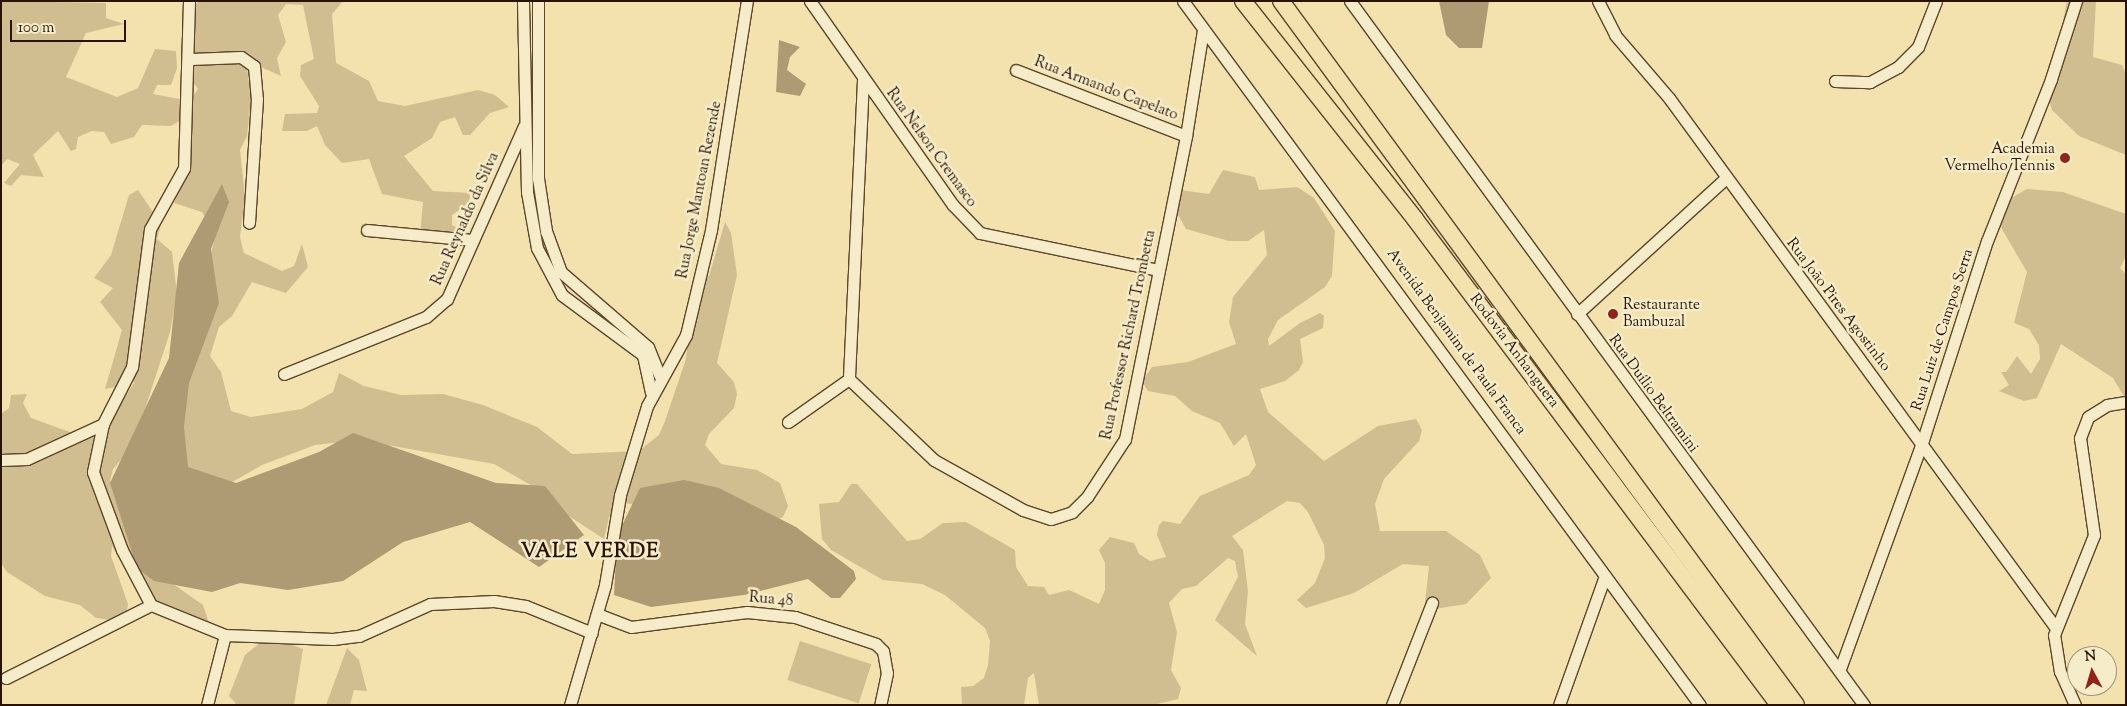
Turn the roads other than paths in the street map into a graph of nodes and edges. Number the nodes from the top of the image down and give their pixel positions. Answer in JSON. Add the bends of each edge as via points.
{"nodes":[{"id":1,"x":189,"y":1,"type":"edge"},
{"id":2,"x":524,"y":1,"type":"edge"},
{"id":3,"x":538,"y":1,"type":"edge"},
{"id":4,"x":747,"y":1,"type":"edge"},
{"id":5,"x":810,"y":1,"type":"edge"},
{"id":6,"x":1183,"y":1,"type":"edge"},
{"id":7,"x":1243,"y":1,"type":"edge"},
{"id":8,"x":1281,"y":1,"type":"edge"},
{"id":9,"x":1350,"y":1,"type":"edge"},
{"id":10,"x":1598,"y":1,"type":"edge"},
{"id":11,"x":1936,"y":1,"type":"edge"},
{"id":12,"x":2074,"y":2,"type":"edge"},
{"id":13,"x":1203,"y":30,"type":"junction"},
{"id":14,"x":191,"y":60,"type":"junction"},
{"id":15,"x":1016,"y":70,"type":"dead end"},
{"id":16,"x":863,"y":80,"type":"junction"},
{"id":17,"x":1834,"y":81,"type":"dead end"},
{"id":18,"x":526,"y":123,"type":"junction"},
{"id":19,"x":1186,"y":136,"type":"junction"},
{"id":20,"x":1725,"y":179,"type":"junction"},
{"id":21,"x":249,"y":223,"type":"dead end"},
{"id":22,"x":367,"y":230,"type":"dead end"},
{"id":23,"x":472,"y":240,"type":"junction"},
{"id":24,"x":1158,"y":270,"type":"junction"},
{"id":25,"x":1577,"y":314,"type":"junction"},
{"id":26,"x":284,"y":374,"type":"dead end"},
{"id":27,"x":660,"y":376,"type":"junction"},
{"id":28,"x":849,"y":379,"type":"junction"},
{"id":29,"x":651,"y":398,"type":"junction"},
{"id":30,"x":2126,"y":402,"type":"edge"},
{"id":31,"x":788,"y":422,"type":"dead end"},
{"id":32,"x":103,"y":424,"type":"junction"},
{"id":33,"x":1922,"y":443,"type":"junction"},
{"id":34,"x":1,"y":460,"type":"edge"},
{"id":35,"x":1605,"y":576,"type":"junction"},
{"id":36,"x":1432,"y":602,"type":"dead end"},
{"id":37,"x":151,"y":605,"type":"junction"},
{"id":38,"x":597,"y":614,"type":"junction"},
{"id":39,"x":2055,"y":627,"type":"junction"},
{"id":40,"x":592,"y":633,"type":"junction"},
{"id":41,"x":225,"y":635,"type":"junction"},
{"id":42,"x":1840,"y":669,"type":"junction"},
{"id":43,"x":6,"y":678,"type":"dead end"},
{"id":44,"x":207,"y":705,"type":"edge"},
{"id":45,"x":570,"y":705,"type":"edge"},
{"id":46,"x":880,"y":705,"type":"edge"},
{"id":47,"x":1392,"y":705,"type":"edge"},
{"id":48,"x":1559,"y":705,"type":"edge"},
{"id":49,"x":1700,"y":705,"type":"edge"},
{"id":50,"x":1779,"y":705,"type":"edge"},
{"id":51,"x":1796,"y":705,"type":"edge"},
{"id":52,"x":1864,"y":705,"type":"edge"},
{"id":53,"x":2075,"y":705,"type":"edge"}],
"edges":[{"from":1,"to":14,"type":"street"},
{"from":2,"to":18,"type":"street"},
{"from":3,"to":27,"type":"street","via":[[537,152],[546,231],[561,272],[648,347]]},
{"from":4,"to":27,"type":"street","name":"Rua Jorge Mantoan Rezende","via":[[711,230],[686,335],[678,356]]},
{"from":5,"to":16,"type":"street","name":"Rua Nelson Cremasco"},
{"from":6,"to":13,"type":"street","name":"Avenida Benjamim de Paula Franca"},
{"from":7,"to":50,"type":"highway","name":"Rodovia Anhanguera","via":[[1415,219]]},
{"from":8,"to":51,"type":"highway","name":"Rodovia Anhanguera"},
{"from":9,"to":25,"type":"street","name":"Rua Duílio Beltramini"},
{"from":10,"to":20,"type":"street","name":"Rua João Pires Agostinho","via":[[1615,35],[1669,98]]},
{"from":11,"to":17,"type":"street","via":[[1918,47],[1898,67],[1870,82]]},
{"from":12,"to":33,"type":"street","name":"Rua Luiz de Campos Serra","via":[[2051,79],[1987,241]]},
{"from":13,"to":19,"type":"street","name":"Rua Professor Richard Trombetta"},
{"from":13,"to":35,"type":"street","name":"Avenida Benjamim de Paula Franca"},
{"from":14,"to":21,"type":"street","via":[[241,57],[254,66],[256,128]]},
{"from":14,"to":32,"type":"street","via":[[184,168],[150,229],[132,367]]},
{"from":15,"to":19,"type":"street","name":"Rua Armando Capelato"},
{"from":16,"to":24,"type":"street","name":"Rua Nelson Cremasco","via":[[953,205],[980,233]]},
{"from":16,"to":28,"type":"street"},
{"from":18,"to":23,"type":"street","name":"Rua Reynaldo da Silva"},
{"from":18,"to":29,"type":"street","via":[[529,209],[544,268],[562,295],[643,355],[650,375]]},
{"from":19,"to":24,"type":"street","name":"Rua Professor Richard Trombetta"},
{"from":20,"to":25,"type":"street"},
{"from":20,"to":33,"type":"street","name":"Rua João Pires Agostinho"},
{"from":22,"to":23,"type":"street"},
{"from":23,"to":26,"type":"street","name":"Rua Reynaldo da Silva","via":[[455,287],[437,310]]},
{"from":24,"to":28,"type":"street","name":"Rua Professor Richard Trombetta","via":[[1122,446],[1087,497],[1059,518],[1044,518],[1023,510],[934,460]]},
{"from":25,"to":42,"type":"street","name":"Rua Duílio Beltramini"},
{"from":27,"to":29,"type":"street","name":"Rua Jorge Mantoan Rezende"},
{"from":28,"to":31,"type":"street"},
{"from":29,"to":38,"type":"street","name":"Rua Jorge Mantoan Rezende","via":[[620,495]]},
{"from":30,"to":39,"type":"street","via":[[2097,410],[2082,428],[2079,451],[2094,536],[2074,592]]},
{"from":32,"to":34,"type":"street","via":[[27,459]]},
{"from":32,"to":37,"type":"street","via":[[93,472],[96,488]]},
{"from":33,"to":39,"type":"street","name":"Rua João Pires Agostinho"},
{"from":33,"to":42,"type":"street","name":"Rua Luiz de Campos Serra"},
{"from":35,"to":48,"type":"street"},
{"from":35,"to":49,"type":"street","name":"Avenida Benjamim de Paula Franca"},
{"from":36,"to":47,"type":"street"},
{"from":37,"to":41,"type":"street"},
{"from":37,"to":43,"type":"street"},
{"from":38,"to":40,"type":"street","name":"Rua Jorge Mantoan Rezende"},
{"from":38,"to":46,"type":"street","name":"Rua 48","via":[[631,627],[746,612],[795,616],[876,644],[883,651],[887,673]]},
{"from":39,"to":53,"type":"street","via":[[2060,672]]},
{"from":40,"to":41,"type":"street","via":[[526,606],[463,600],[420,606],[348,639]]},
{"from":40,"to":45,"type":"street"},
{"from":41,"to":44,"type":"street"},
{"from":42,"to":52,"type":"street","name":"Rua Duílio Beltramini"}]}
